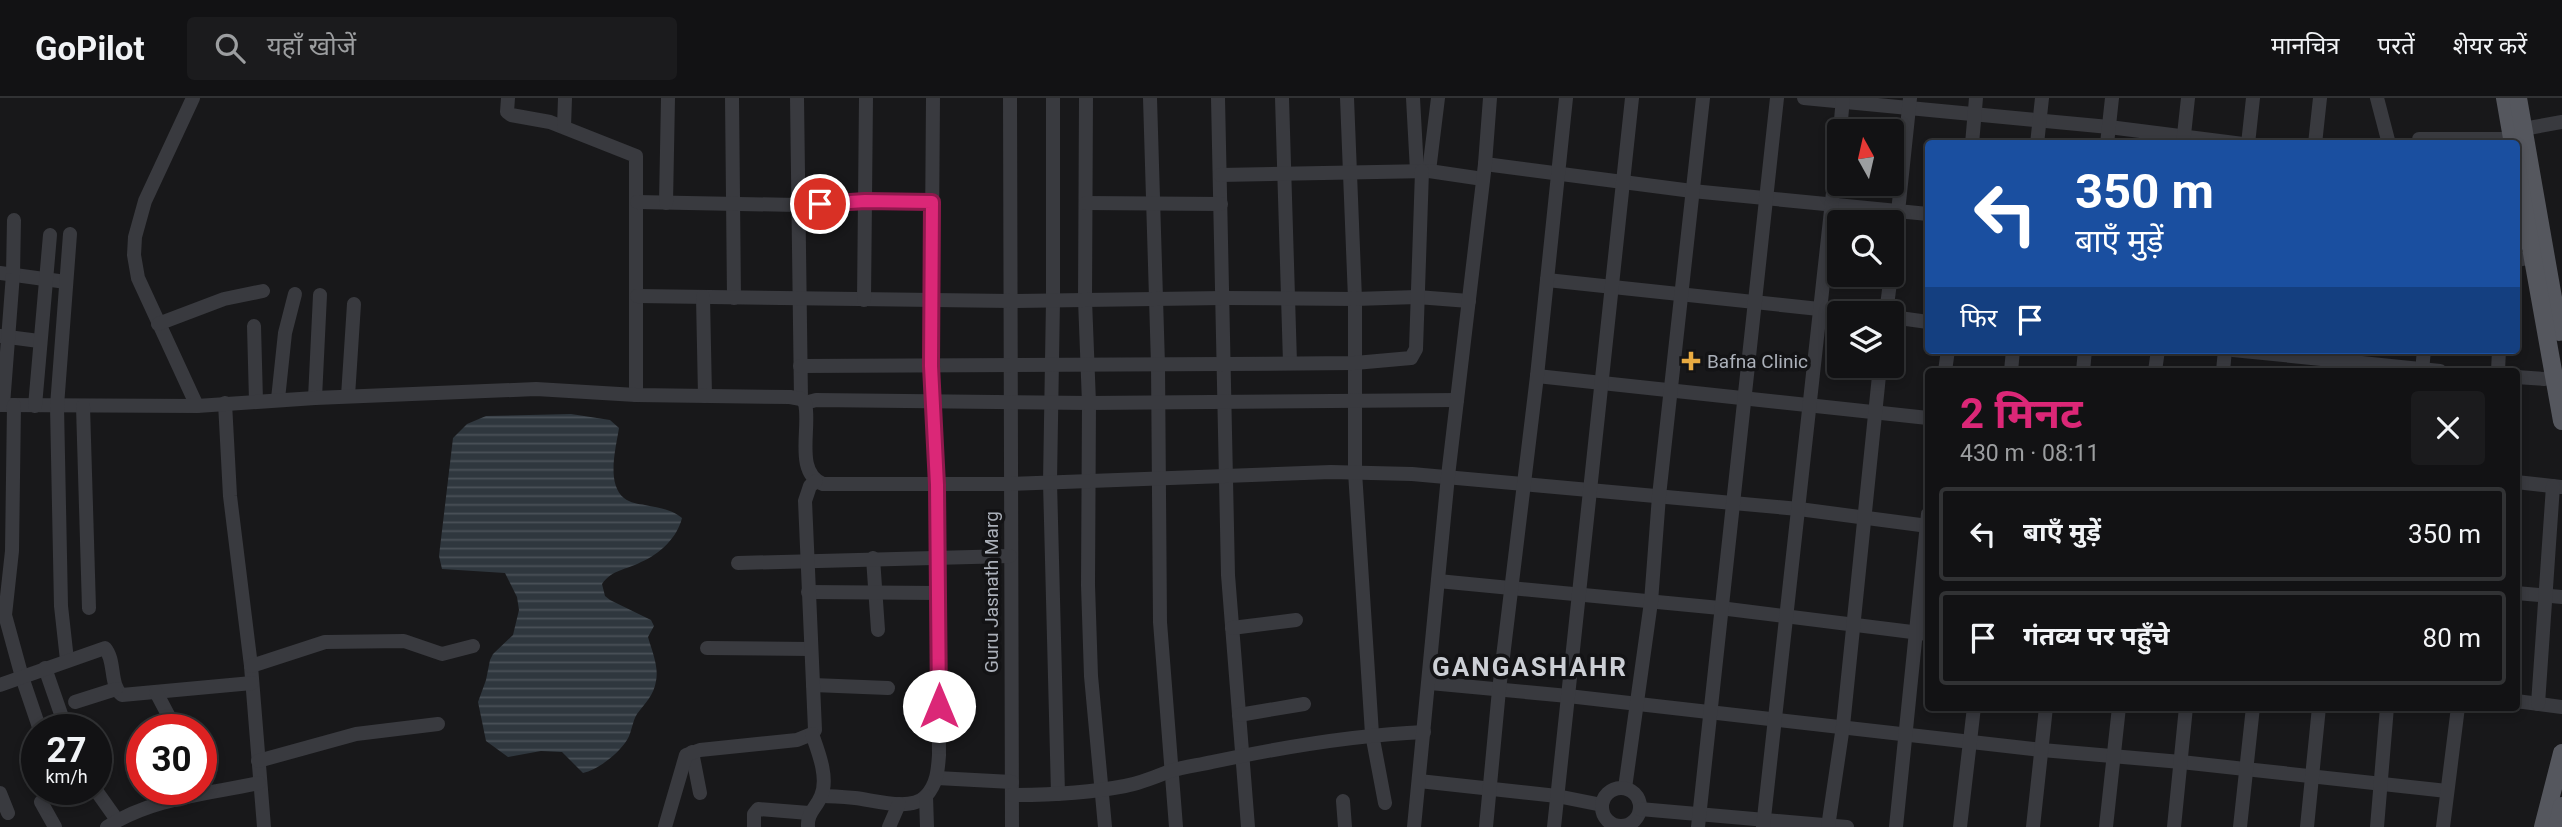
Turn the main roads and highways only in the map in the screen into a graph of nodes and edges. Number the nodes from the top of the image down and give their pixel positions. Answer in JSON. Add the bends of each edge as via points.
{"nodes":[{"id":1,"x":2505,"y":98,"type":"edge"},
{"id":2,"x":2518,"y":98,"type":"edge"},
{"id":3,"x":2516,"y":137,"type":"edge"},
{"id":4,"x":2520,"y":154,"type":"edge"},
{"id":5,"x":2520,"y":206,"type":"edge"},
{"id":6,"x":2525,"y":258,"type":"edge"},
{"id":7,"x":2560,"y":326,"type":"edge"},
{"id":8,"x":2562,"y":350,"type":"edge"},
{"id":9,"x":2562,"y":421,"type":"edge"},
{"id":10,"x":2562,"y":753,"type":"edge"},
{"id":11,"x":2562,"y":806,"type":"edge"},
{"id":12,"x":2543,"y":827,"type":"edge"},
{"id":13,"x":2557,"y":827,"type":"edge"}],
"edges":[{"from":1,"to":3,"type":"main road"},
{"from":2,"to":3,"type":"main road"},
{"from":4,"to":7,"type":"main road"},
{"from":5,"to":6,"type":"main road"},
{"from":6,"to":9,"type":"main road"},
{"from":7,"to":8,"type":"main road"},
{"from":10,"to":12,"type":"main road"},
{"from":11,"to":13,"type":"main road"}]}
